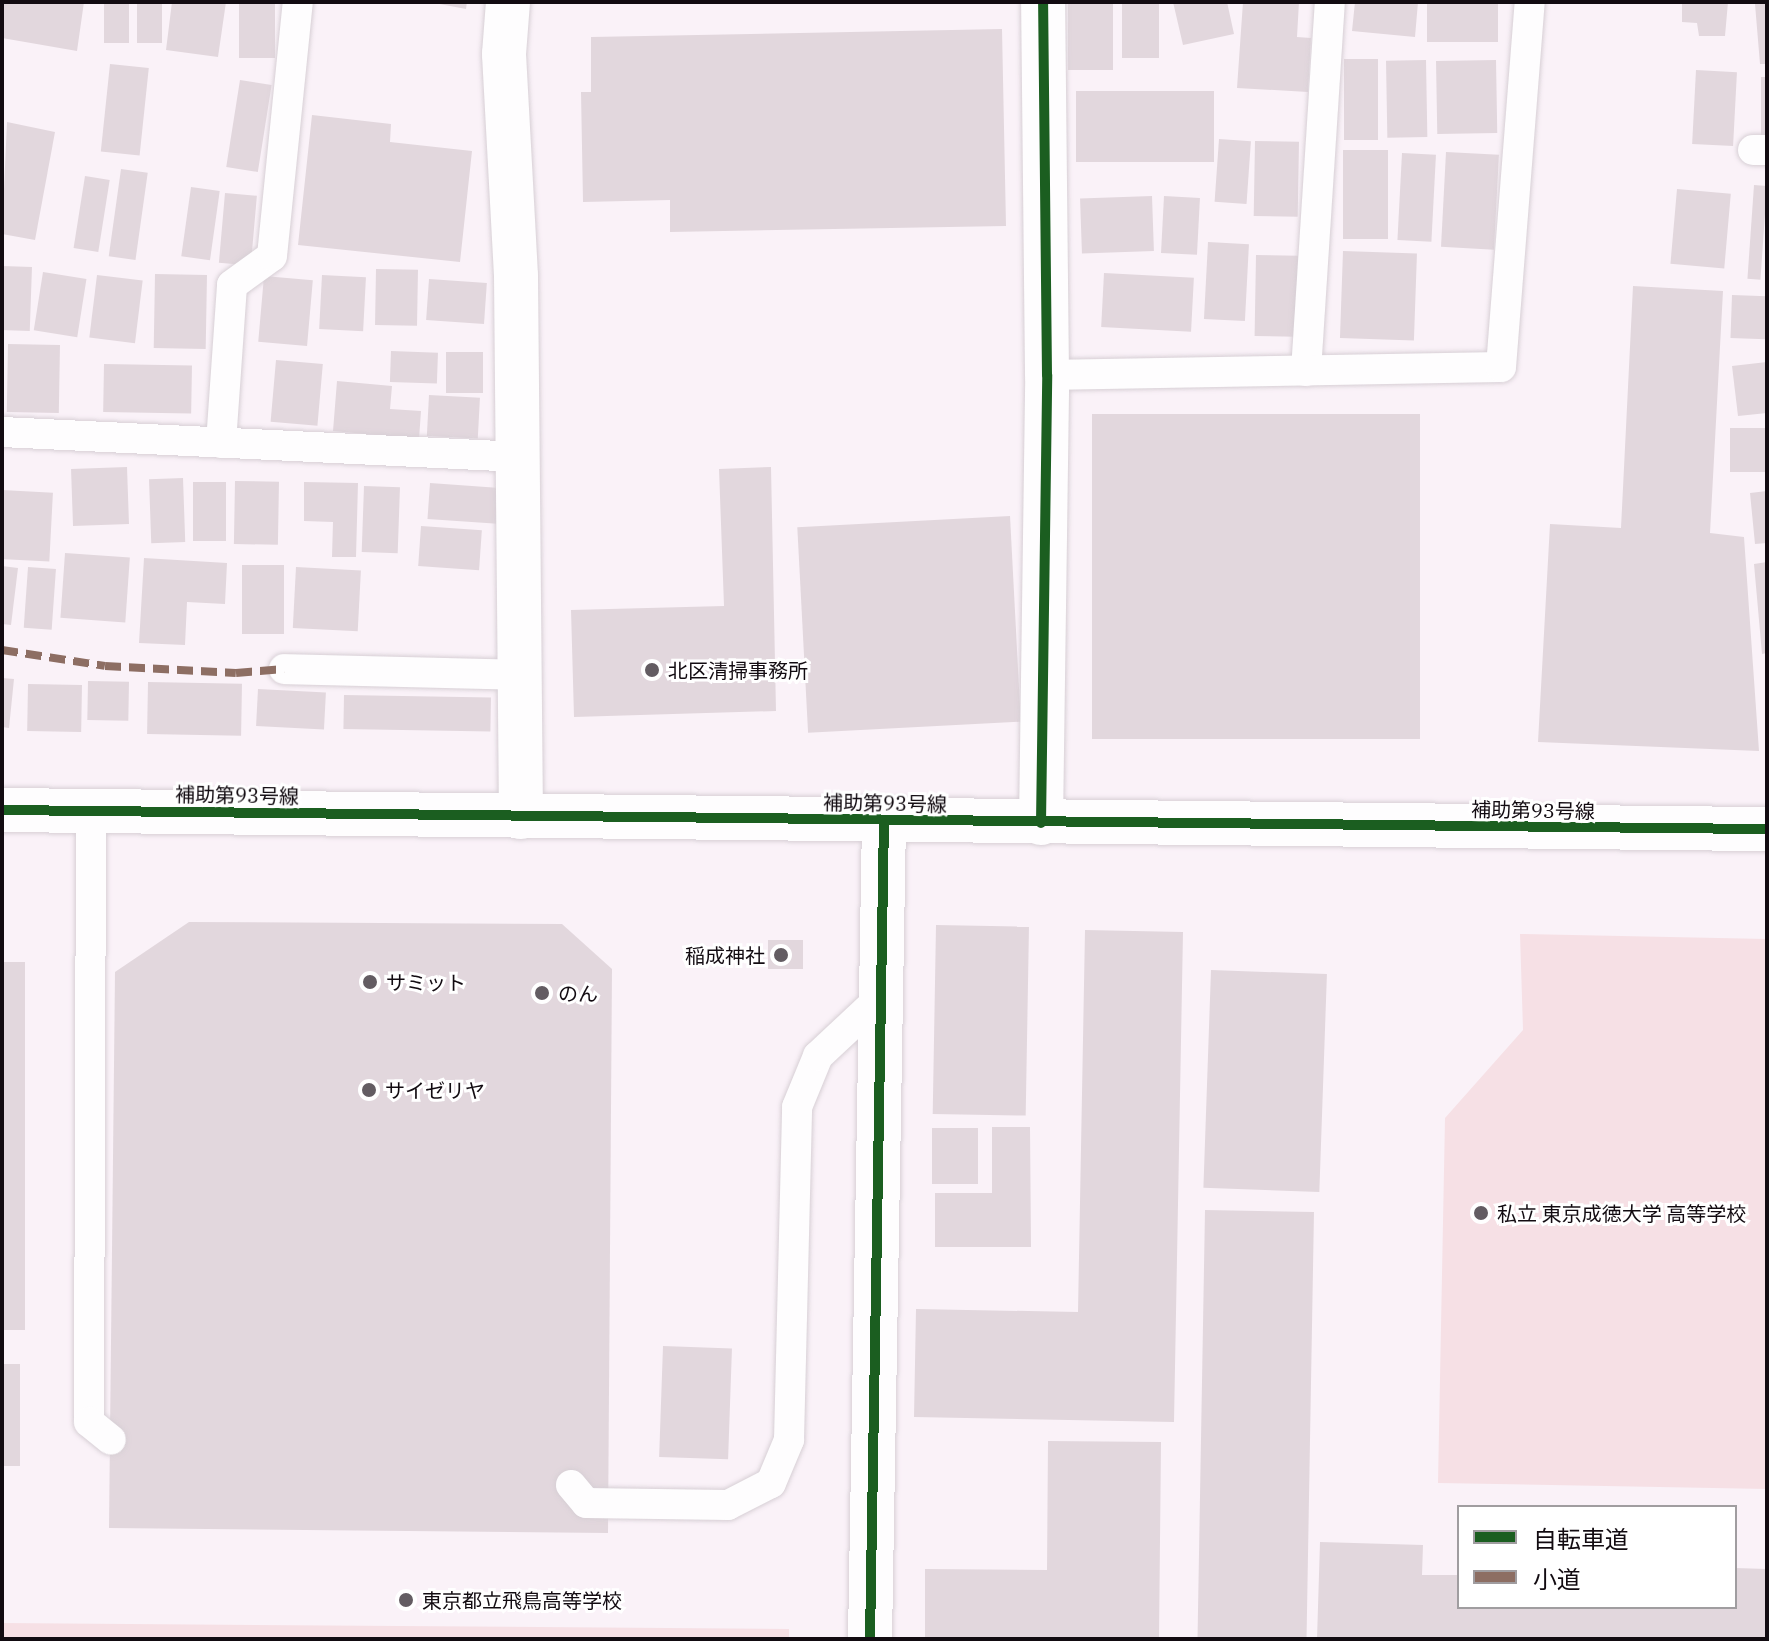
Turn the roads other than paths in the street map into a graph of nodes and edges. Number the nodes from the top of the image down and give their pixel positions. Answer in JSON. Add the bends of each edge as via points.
{"nodes":[{"id":1,"x":298,"y":2,"type":"edge"},
{"id":2,"x":508,"y":2,"type":"edge"},
{"id":3,"x":1043,"y":2,"type":"edge"},
{"id":4,"x":1330,"y":2,"type":"edge"},
{"id":5,"x":1530,"y":2,"type":"edge"},
{"id":6,"x":1306,"y":371,"type":"junction"},
{"id":7,"x":1047,"y":375,"type":"junction"},
{"id":8,"x":2,"y":432,"type":"edge"},
{"id":9,"x":221,"y":443,"type":"junction"},
{"id":10,"x":520,"y":457,"type":"junction"},
{"id":11,"x":284,"y":669,"type":"dead end"},
{"id":12,"x":523,"y":675,"type":"junction"},
{"id":13,"x":2,"y":810,"type":"edge"},
{"id":14,"x":91,"y":811,"type":"junction"},
{"id":15,"x":521,"y":817,"type":"junction"},
{"id":16,"x":884,"y":821,"type":"junction"},
{"id":17,"x":1041,"y":823,"type":"junction"},
{"id":18,"x":1767,"y":829,"type":"edge"},
{"id":19,"x":880,"y":998,"type":"junction"},
{"id":20,"x":111,"y":1440,"type":"dead end"},
{"id":21,"x":571,"y":1485,"type":"dead end"},
{"id":22,"x":870,"y":1639,"type":"edge"}],
"edges":[{"from":1,"to":9,"type":"lane","via":[[272,256],[232,285]]},
{"from":2,"to":10,"type":"street","via":[[504,54]]},
{"from":3,"to":7,"type":"street"},
{"from":4,"to":6,"type":"lane"},
{"from":5,"to":6,"type":"lane","via":[[1501,367]]},
{"from":6,"to":7,"type":"lane"},
{"from":7,"to":17,"type":"street"},
{"from":8,"to":9,"type":"lane"},
{"from":9,"to":10,"type":"lane"},
{"from":10,"to":12,"type":"street"},
{"from":11,"to":12,"type":"lane"},
{"from":12,"to":15,"type":"street"},
{"from":13,"to":14,"type":"street","name":"補助第93号線"},
{"from":14,"to":15,"type":"street","name":"補助第93号線"},
{"from":14,"to":20,"type":"lane","via":[[89,1422]]},
{"from":15,"to":16,"type":"street","name":"補助第93号線"},
{"from":16,"to":17,"type":"street","name":"補助第93号線"},
{"from":16,"to":19,"type":"street"},
{"from":17,"to":18,"type":"street","name":"補助第93号線"},
{"from":19,"to":21,"type":"lane","via":[[818,1056],[797,1107],[789,1440],[771,1483],[728,1505],[586,1503]]},
{"from":19,"to":22,"type":"street"}]}
